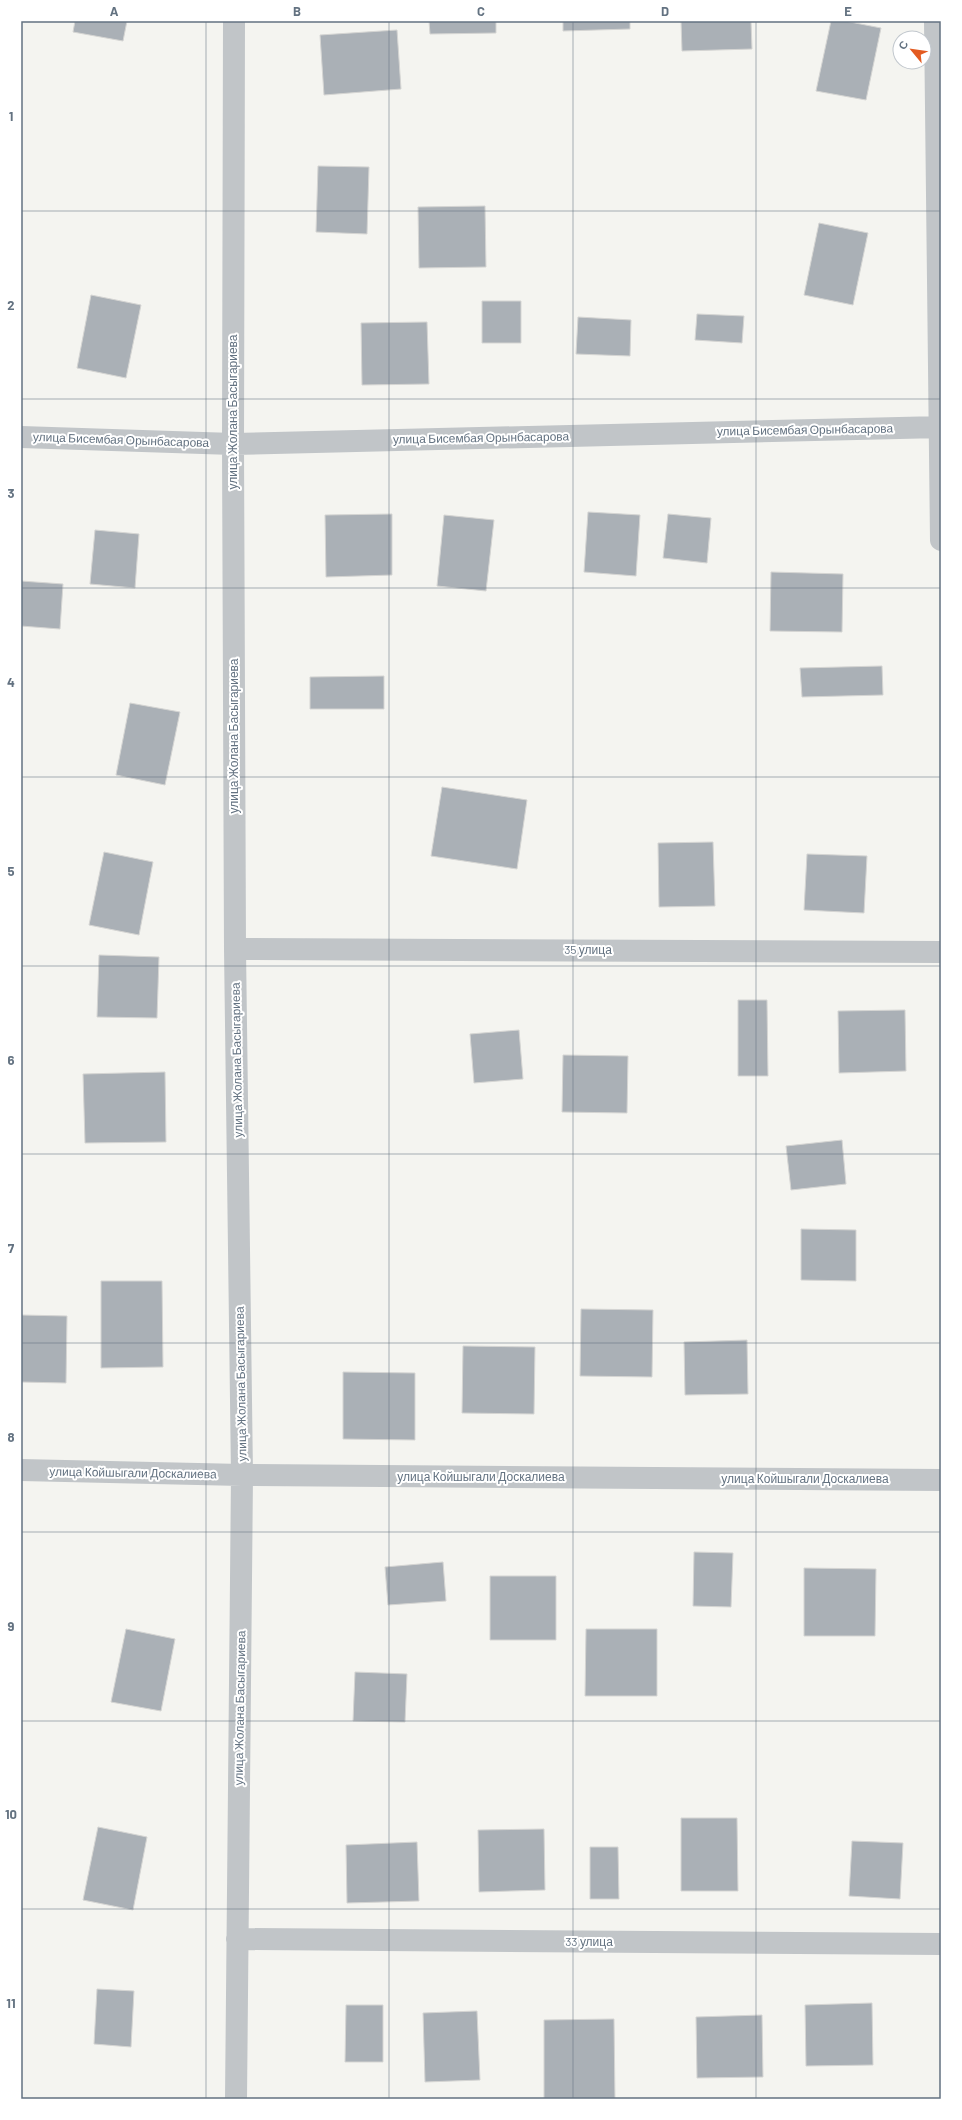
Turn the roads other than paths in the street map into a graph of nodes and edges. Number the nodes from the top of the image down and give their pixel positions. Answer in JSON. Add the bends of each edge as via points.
{"nodes":[{"id":1,"x":234,"y":21,"type":"edge"},
{"id":2,"x":935,"y":21,"type":"edge"},
{"id":3,"x":940,"y":426,"type":"edge"},
{"id":4,"x":21,"y":437,"type":"edge"},
{"id":5,"x":233,"y":444,"type":"junction"},
{"id":6,"x":941,"y":540,"type":"edge"},
{"id":7,"x":235,"y":949,"type":"junction"},
{"id":8,"x":941,"y":952,"type":"edge"},
{"id":9,"x":21,"y":1470,"type":"edge"},
{"id":10,"x":242,"y":1475,"type":"junction"},
{"id":11,"x":941,"y":1480,"type":"edge"},
{"id":12,"x":237,"y":1939,"type":"junction"},
{"id":13,"x":941,"y":1944,"type":"edge"},
{"id":14,"x":236,"y":2099,"type":"edge"}],
"edges":[{"from":1,"to":5,"type":"street","name":"улица Жолана Басыгариева"},
{"from":2,"to":3,"type":"street"},
{"from":3,"to":5,"type":"street","name":"улица Бисембая Орынбасарова"},
{"from":3,"to":6,"type":"street"},
{"from":4,"to":5,"type":"street","name":"улица Бисембая Орынбасарова"},
{"from":5,"to":7,"type":"street","name":"улица Жолана Басыгариева"},
{"from":7,"to":8,"type":"street","name":"35 улица"},
{"from":7,"to":10,"type":"street","name":"улица Жолана Басыгариева"},
{"from":9,"to":10,"type":"street","name":"улица Койшыгали Доскалиева"},
{"from":10,"to":11,"type":"street","name":"улица Койшыгали Доскалиева"},
{"from":10,"to":12,"type":"street","name":"улица Жолана Басыгариева"},
{"from":12,"to":13,"type":"street","name":"33 улица"},
{"from":12,"to":14,"type":"street","name":"улица Жолана Басыгариева"}]}
